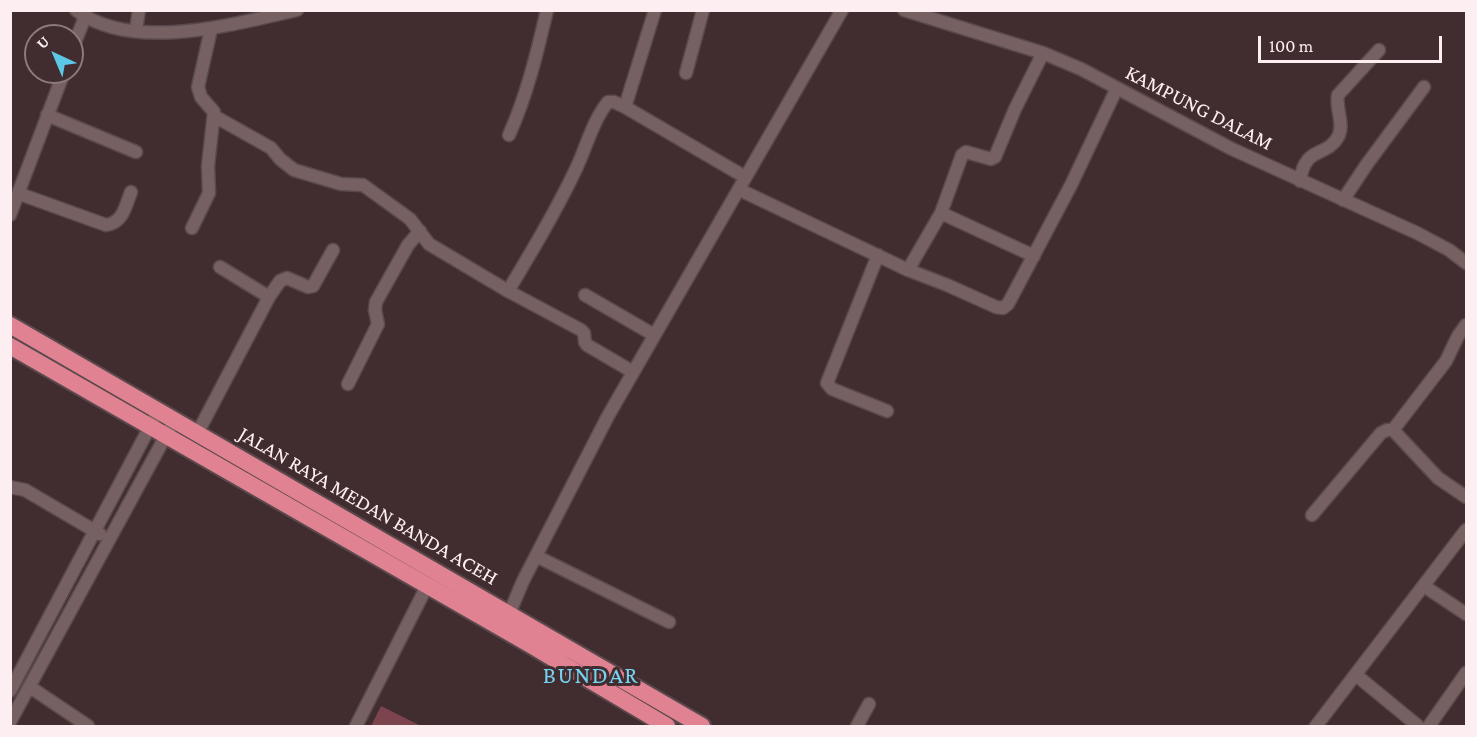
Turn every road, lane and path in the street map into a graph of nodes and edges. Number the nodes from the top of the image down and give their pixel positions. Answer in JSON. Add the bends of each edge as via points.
{"nodes":[{"id":1,"x":139,"y":10,"type":"edge"},
{"id":2,"x":297,"y":10,"type":"edge"},
{"id":3,"x":547,"y":10,"type":"edge"},
{"id":4,"x":655,"y":10,"type":"edge"},
{"id":5,"x":703,"y":10,"type":"edge"},
{"id":6,"x":842,"y":10,"type":"edge"},
{"id":7,"x":904,"y":10,"type":"edge"},
{"id":8,"x":80,"y":14,"type":"edge"},
{"id":9,"x":211,"y":29,"type":"junction"},
{"id":10,"x":136,"y":30,"type":"junction"},
{"id":11,"x":1378,"y":50,"type":"dead end"},
{"id":12,"x":1043,"y":53,"type":"junction"},
{"id":13,"x":686,"y":73,"type":"dead end"},
{"id":14,"x":59,"y":84,"type":"edge"},
{"id":15,"x":1424,"y":87,"type":"dead end"},
{"id":16,"x":1117,"y":88,"type":"junction"},
{"id":17,"x":625,"y":108,"type":"junction"},
{"id":18,"x":47,"y":115,"type":"junction"},
{"id":19,"x":214,"y":116,"type":"junction"},
{"id":20,"x":509,"y":135,"type":"dead end"},
{"id":21,"x":136,"y":152,"type":"dead end"},
{"id":22,"x":745,"y":177,"type":"junction"},
{"id":23,"x":1300,"y":181,"type":"junction"},
{"id":24,"x":740,"y":190,"type":"junction"},
{"id":25,"x":131,"y":192,"type":"dead end"},
{"id":26,"x":20,"y":194,"type":"junction"},
{"id":27,"x":1343,"y":200,"type":"junction"},
{"id":28,"x":942,"y":213,"type":"junction"},
{"id":29,"x":10,"y":215,"type":"edge"},
{"id":30,"x":192,"y":228,"type":"dead end"},
{"id":31,"x":420,"y":231,"type":"junction"},
{"id":32,"x":333,"y":250,"type":"dead end"},
{"id":33,"x":878,"y":255,"type":"junction"},
{"id":34,"x":1034,"y":256,"type":"junction"},
{"id":35,"x":1467,"y":263,"type":"edge"},
{"id":36,"x":220,"y":267,"type":"dead end"},
{"id":37,"x":908,"y":270,"type":"junction"},
{"id":38,"x":508,"y":291,"type":"junction"},
{"id":39,"x":585,"y":295,"type":"dead end"},
{"id":40,"x":269,"y":297,"type":"junction"},
{"id":41,"x":10,"y":325,"type":"edge"},
{"id":42,"x":1467,"y":326,"type":"edge"},
{"id":43,"x":654,"y":335,"type":"junction"},
{"id":44,"x":10,"y":346,"type":"edge"},
{"id":45,"x":633,"y":372,"type":"junction"},
{"id":46,"x":348,"y":384,"type":"dead end"},
{"id":47,"x":158,"y":410,"type":"junction"},
{"id":48,"x":886,"y":411,"type":"dead end"},
{"id":49,"x":175,"y":419,"type":"junction"},
{"id":50,"x":149,"y":427,"type":"junction"},
{"id":51,"x":1394,"y":430,"type":"junction"},
{"id":52,"x":198,"y":432,"type":"junction"},
{"id":53,"x":166,"y":435,"type":"junction"},
{"id":54,"x":10,"y":487,"type":"edge"},
{"id":55,"x":1467,"y":497,"type":"edge"},
{"id":56,"x":1312,"y":515,"type":"dead end"},
{"id":57,"x":1467,"y":530,"type":"edge"},
{"id":58,"x":95,"y":531,"type":"junction"},
{"id":59,"x":110,"y":538,"type":"junction"},
{"id":60,"x":536,"y":556,"type":"junction"},
{"id":61,"x":427,"y":586,"type":"junction"},
{"id":62,"x":1424,"y":586,"type":"junction"},
{"id":63,"x":509,"y":614,"type":"junction"},
{"id":64,"x":1467,"y":614,"type":"edge"},
{"id":65,"x":669,"y":621,"type":"dead end"},
{"id":66,"x":1467,"y":673,"type":"edge"},
{"id":67,"x":1356,"y":675,"type":"junction"},
{"id":68,"x":30,"y":687,"type":"junction"},
{"id":69,"x":10,"y":691,"type":"edge"},
{"id":70,"x":639,"y":691,"type":"junction"},
{"id":71,"x":869,"y":704,"type":"dead end"},
{"id":72,"x":630,"y":705,"type":"junction"},
{"id":73,"x":10,"y":722,"type":"edge"},
{"id":74,"x":88,"y":726,"type":"edge"},
{"id":75,"x":356,"y":726,"type":"edge"},
{"id":76,"x":667,"y":726,"type":"edge"},
{"id":77,"x":702,"y":726,"type":"edge"},
{"id":78,"x":857,"y":726,"type":"edge"},
{"id":79,"x":1316,"y":726,"type":"edge"},
{"id":80,"x":1418,"y":726,"type":"edge"},
{"id":81,"x":1429,"y":726,"type":"edge"}],
"edges":[{"from":1,"to":10,"type":"street"},
{"from":2,"to":9,"type":"street"},
{"from":3,"to":20,"type":"street","via":[[524,100]]},
{"from":4,"to":17,"type":"street"},
{"from":5,"to":13,"type":"street"},
{"from":6,"to":22,"type":"street"},
{"from":7,"to":12,"type":"street","name":"KAMPUNG DALAM"},
{"from":8,"to":10,"type":"street","via":[[100,24]]},
{"from":9,"to":10,"type":"street"},
{"from":9,"to":19,"type":"street","via":[[198,87]]},
{"from":11,"to":23,"type":"street","via":[[1338,95],[1338,138],[1303,165]]},
{"from":12,"to":16,"type":"street","name":"KAMPUNG DALAM"},
{"from":12,"to":28,"type":"street","via":[[995,157],[964,153]]},
{"from":14,"to":18,"type":"street"},
{"from":15,"to":27,"type":"street"},
{"from":16,"to":23,"type":"street","name":"KAMPUNG DALAM"},
{"from":16,"to":34,"type":"street"},
{"from":17,"to":22,"type":"street"},
{"from":17,"to":38,"type":"street","via":[[610,101],[604,107],[557,207]]},
{"from":18,"to":21,"type":"street"},
{"from":18,"to":26,"type":"street"},
{"from":19,"to":30,"type":"street","via":[[209,194]]},
{"from":19,"to":31,"type":"street","via":[[271,148],[294,170],[341,184],[363,186],[406,216]]},
{"from":22,"to":24,"type":"street"},
{"from":23,"to":27,"type":"street","name":"KAMPUNG DALAM"},
{"from":24,"to":33,"type":"street"},
{"from":24,"to":43,"type":"street"},
{"from":25,"to":26,"type":"street","via":[[119,220],[111,225]]},
{"from":26,"to":29,"type":"street"},
{"from":27,"to":35,"type":"street","name":"KAMPUNG DALAM","via":[[1417,233]]},
{"from":28,"to":34,"type":"street"},
{"from":28,"to":37,"type":"street"},
{"from":31,"to":38,"type":"street","via":[[442,254]]},
{"from":31,"to":46,"type":"street","via":[[408,244],[376,302],[378,324]]},
{"from":32,"to":40,"type":"street","via":[[313,286],[285,278]]},
{"from":33,"to":37,"type":"street"},
{"from":33,"to":48,"type":"street","via":[[827,383],[832,389]]},
{"from":34,"to":37,"type":"street","via":[[1008,304],[1002,308]]},
{"from":36,"to":40,"type":"street"},
{"from":38,"to":45,"type":"street","via":[[581,330],[587,345]]},
{"from":39,"to":43,"type":"street"},
{"from":40,"to":52,"type":"street"},
{"from":41,"to":47,"type":"highway","name":"JALAN RAYA MEDAN BANDA ACEH"},
{"from":42,"to":51,"type":"street"},
{"from":43,"to":45,"type":"street"},
{"from":44,"to":50,"type":"highway","name":"JALAN RAYA MEDAN BANDA ACEH"},
{"from":45,"to":60,"type":"street"},
{"from":47,"to":49,"type":"highway","name":"JALAN RAYA MEDAN BANDA ACEH"},
{"from":47,"to":50,"type":"street"},
{"from":49,"to":52,"type":"highway","name":"JALAN RAYA MEDAN BANDA ACEH"},
{"from":49,"to":53,"type":"street"},
{"from":50,"to":53,"type":"highway","name":"JALAN RAYA MEDAN BANDA ACEH"},
{"from":50,"to":58,"type":"street"},
{"from":51,"to":55,"type":"street","via":[[1438,478]]},
{"from":51,"to":56,"type":"street","via":[[1381,433]]},
{"from":52,"to":63,"type":"highway","name":"JALAN RAYA MEDAN BANDA ACEH"},
{"from":53,"to":59,"type":"street"},
{"from":53,"to":61,"type":"highway","name":"JALAN RAYA MEDAN BANDA ACEH"},
{"from":54,"to":58,"type":"street","via":[[25,490]]},
{"from":57,"to":62,"type":"street"},
{"from":58,"to":59,"type":"street"},
{"from":58,"to":69,"type":"street"},
{"from":59,"to":68,"type":"street"},
{"from":60,"to":63,"type":"street"},
{"from":60,"to":65,"type":"street"},
{"from":61,"to":72,"type":"highway","name":"JALAN RAYA MEDAN BANDA ACEH"},
{"from":61,"to":75,"type":"street"},
{"from":62,"to":64,"type":"street"},
{"from":62,"to":67,"type":"street"},
{"from":63,"to":70,"type":"highway","name":"JALAN RAYA MEDAN BANDA ACEH"},
{"from":66,"to":81,"type":"street"},
{"from":67,"to":79,"type":"street"},
{"from":67,"to":80,"type":"street"},
{"from":68,"to":73,"type":"street"},
{"from":68,"to":74,"type":"street"},
{"from":70,"to":72,"type":"highway"},
{"from":70,"to":77,"type":"highway","name":"JALAN RAYA MEDAN BANDA ACEH"},
{"from":71,"to":78,"type":"street"},
{"from":72,"to":76,"type":"highway","name":"JALAN RAYA MEDAN BANDA ACEH"}]}
